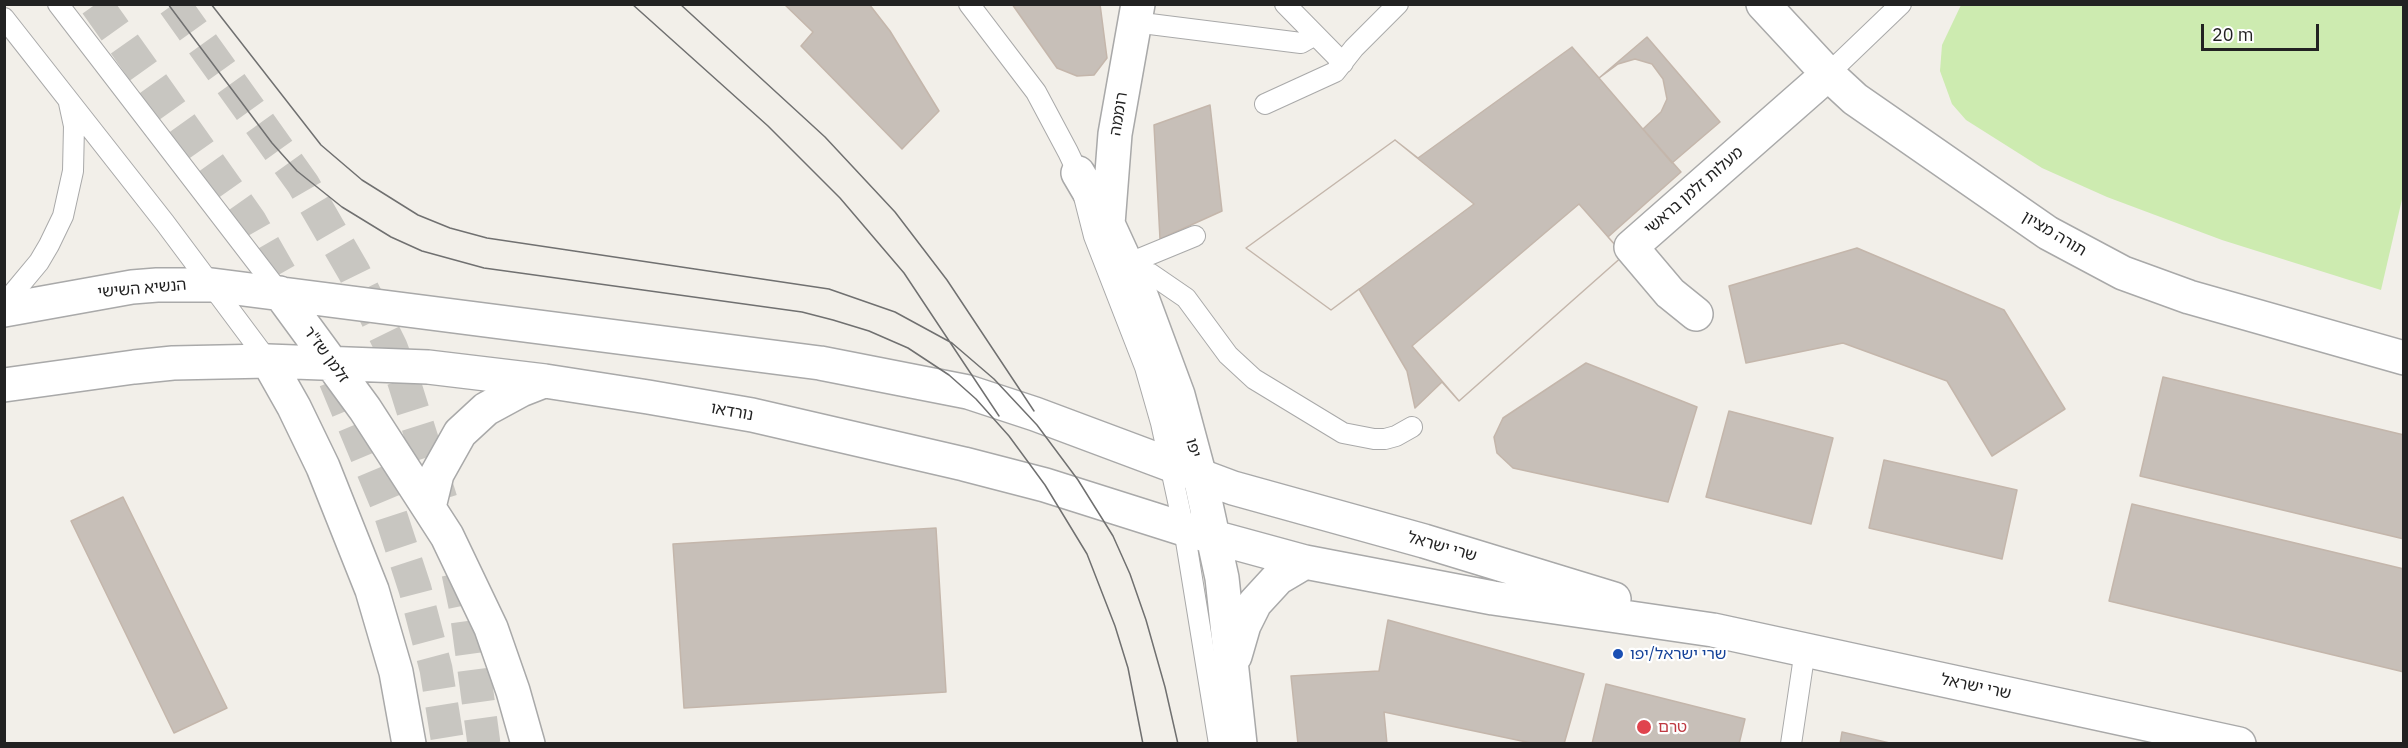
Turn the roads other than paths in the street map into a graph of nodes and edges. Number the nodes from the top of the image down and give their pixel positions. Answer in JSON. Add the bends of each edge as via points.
{"nodes":[{"id":1,"x":57,"y":4,"type":"edge"},
{"id":2,"x":969,"y":4,"type":"edge"},
{"id":3,"x":1285,"y":4,"type":"edge"},
{"id":4,"x":1398,"y":4,"type":"edge"},
{"id":5,"x":1763,"y":4,"type":"edge"},
{"id":6,"x":1901,"y":4,"type":"edge"},
{"id":7,"x":1136,"y":13,"type":"edge"},
{"id":8,"x":4,"y":18,"type":"edge"},
{"id":9,"x":1315,"y":35,"type":"junction"},
{"id":10,"x":1343,"y":63,"type":"junction"},
{"id":11,"x":1828,"y":74,"type":"junction"},
{"id":12,"x":68,"y":100,"type":"junction"},
{"id":13,"x":1265,"y":104,"type":"dead end"},
{"id":14,"x":1078,"y":173,"type":"junction"},
{"id":15,"x":1108,"y":224,"type":"junction"},
{"id":16,"x":1195,"y":236,"type":"dead end"},
{"id":17,"x":1127,"y":264,"type":"junction"},
{"id":18,"x":212,"y":285,"type":"junction"},
{"id":19,"x":280,"y":292,"type":"junction"},
{"id":20,"x":4,"y":304,"type":"edge"},
{"id":21,"x":4,"y":310,"type":"edge"},
{"id":22,"x":1696,"y":314,"type":"dead end"},
{"id":23,"x":2403,"y":358,"type":"edge"},
{"id":24,"x":268,"y":361,"type":"junction"},
{"id":25,"x":332,"y":363,"type":"junction"},
{"id":26,"x":545,"y":381,"type":"junction"},
{"id":27,"x":4,"y":385,"type":"edge"},
{"id":28,"x":1412,"y":427,"type":"dead end"},
{"id":29,"x":1186,"y":472,"type":"junction"},
{"id":30,"x":429,"y":507,"type":"junction"},
{"id":31,"x":1200,"y":534,"type":"junction"},
{"id":32,"x":1305,"y":562,"type":"junction"},
{"id":33,"x":1713,"y":630,"type":"junction"},
{"id":34,"x":1805,"y":650,"type":"junction"},
{"id":35,"x":1233,"y":663,"type":"junction"},
{"id":36,"x":409,"y":744,"type":"edge"},
{"id":37,"x":528,"y":744,"type":"edge"},
{"id":38,"x":1219,"y":744,"type":"edge"},
{"id":39,"x":1240,"y":744,"type":"edge"},
{"id":40,"x":1791,"y":744,"type":"edge"},
{"id":41,"x":2239,"y":744,"type":"edge"}],
"edges":[{"from":1,"to":19,"type":"lane","name":"זלמן שז\"ר"},
{"from":2,"to":14,"type":"lane","name":"יפו","via":[[1036,92]]},
{"from":3,"to":9,"type":"lane"},
{"from":4,"to":10,"type":"lane"},
{"from":5,"to":11,"type":"street","name":"תורה מציון"},
{"from":6,"to":11,"type":"lane"},
{"from":7,"to":9,"type":"lane","via":[[1301,43]]},
{"from":7,"to":15,"type":"street","name":"רוממה","via":[[1115,134]]},
{"from":8,"to":12,"type":"lane"},
{"from":9,"to":10,"type":"lane"},
{"from":10,"to":13,"type":"lane","via":[[1335,72]]},
{"from":11,"to":22,"type":"street","name":"מעלות זלמן בראשי","via":[[1631,247],[1670,293]]},
{"from":11,"to":23,"type":"street","name":"תורה מציון","via":[[1855,99],[2048,233],[2123,273],[2243,314]]},
{"from":12,"to":18,"type":"lane"},
{"from":12,"to":20,"type":"lane","via":[[74,149],[63,216],[39,262]]},
{"from":14,"to":15,"type":"street","name":"יפו"},
{"from":14,"to":29,"type":"lane","name":"יפו","via":[[1094,236]]},
{"from":15,"to":17,"type":"street","name":"יפו"},
{"from":16,"to":17,"type":"lane"},
{"from":17,"to":28,"type":"lane","via":[[1151,274],[1186,298],[1228,355],[1254,380],[1343,433],[1385,439]]},
{"from":17,"to":29,"type":"street","name":"יפו","via":[[1169,369]]},
{"from":18,"to":19,"type":"street","name":"הנשיא השישי"},
{"from":18,"to":21,"type":"street","name":"הנשיא השישי","via":[[132,287]]},
{"from":18,"to":24,"type":"lane"},
{"from":19,"to":25,"type":"street","name":"זלמן שז\"ר"},
{"from":19,"to":29,"type":"street","via":[[786,357],[948,387],[1035,414]]},
{"from":24,"to":25,"type":"street","name":"נורדאו"},
{"from":24,"to":27,"type":"street","via":[[173,363]]},
{"from":24,"to":36,"type":"street","via":[[323,467],[372,590],[396,672]]},
{"from":25,"to":26,"type":"street","name":"נורדאו","via":[[428,367]]},
{"from":25,"to":30,"type":"street","name":"זלמן שז\"ר"},
{"from":26,"to":30,"type":"street","via":[[486,409],[460,433],[436,474]]},
{"from":26,"to":31,"type":"street","name":"נורדאו","via":[[752,415],[852,438],[1045,485]]},
{"from":29,"to":31,"type":"street","name":"יפו"},
{"from":29,"to":33,"type":"street","name":"שרי ישראל"},
{"from":30,"to":37,"type":"street","name":"זלמן שז\"ר","via":[[490,628]]},
{"from":31,"to":32,"type":"street","name":"שרי ישראל"},
{"from":31,"to":35,"type":"street","name":"יפו","via":[[1222,578]]},
{"from":31,"to":38,"type":"lane","name":"יפו"},
{"from":32,"to":33,"type":"street","name":"שרי ישראל","via":[[1492,598]]},
{"from":32,"to":35,"type":"street","via":[[1278,578],[1255,603]]},
{"from":33,"to":34,"type":"street","name":"שרי ישראל"},
{"from":34,"to":40,"type":"lane"},
{"from":34,"to":41,"type":"street","name":"שרי ישראל"},
{"from":35,"to":39,"type":"street","name":"יפו"}]}
